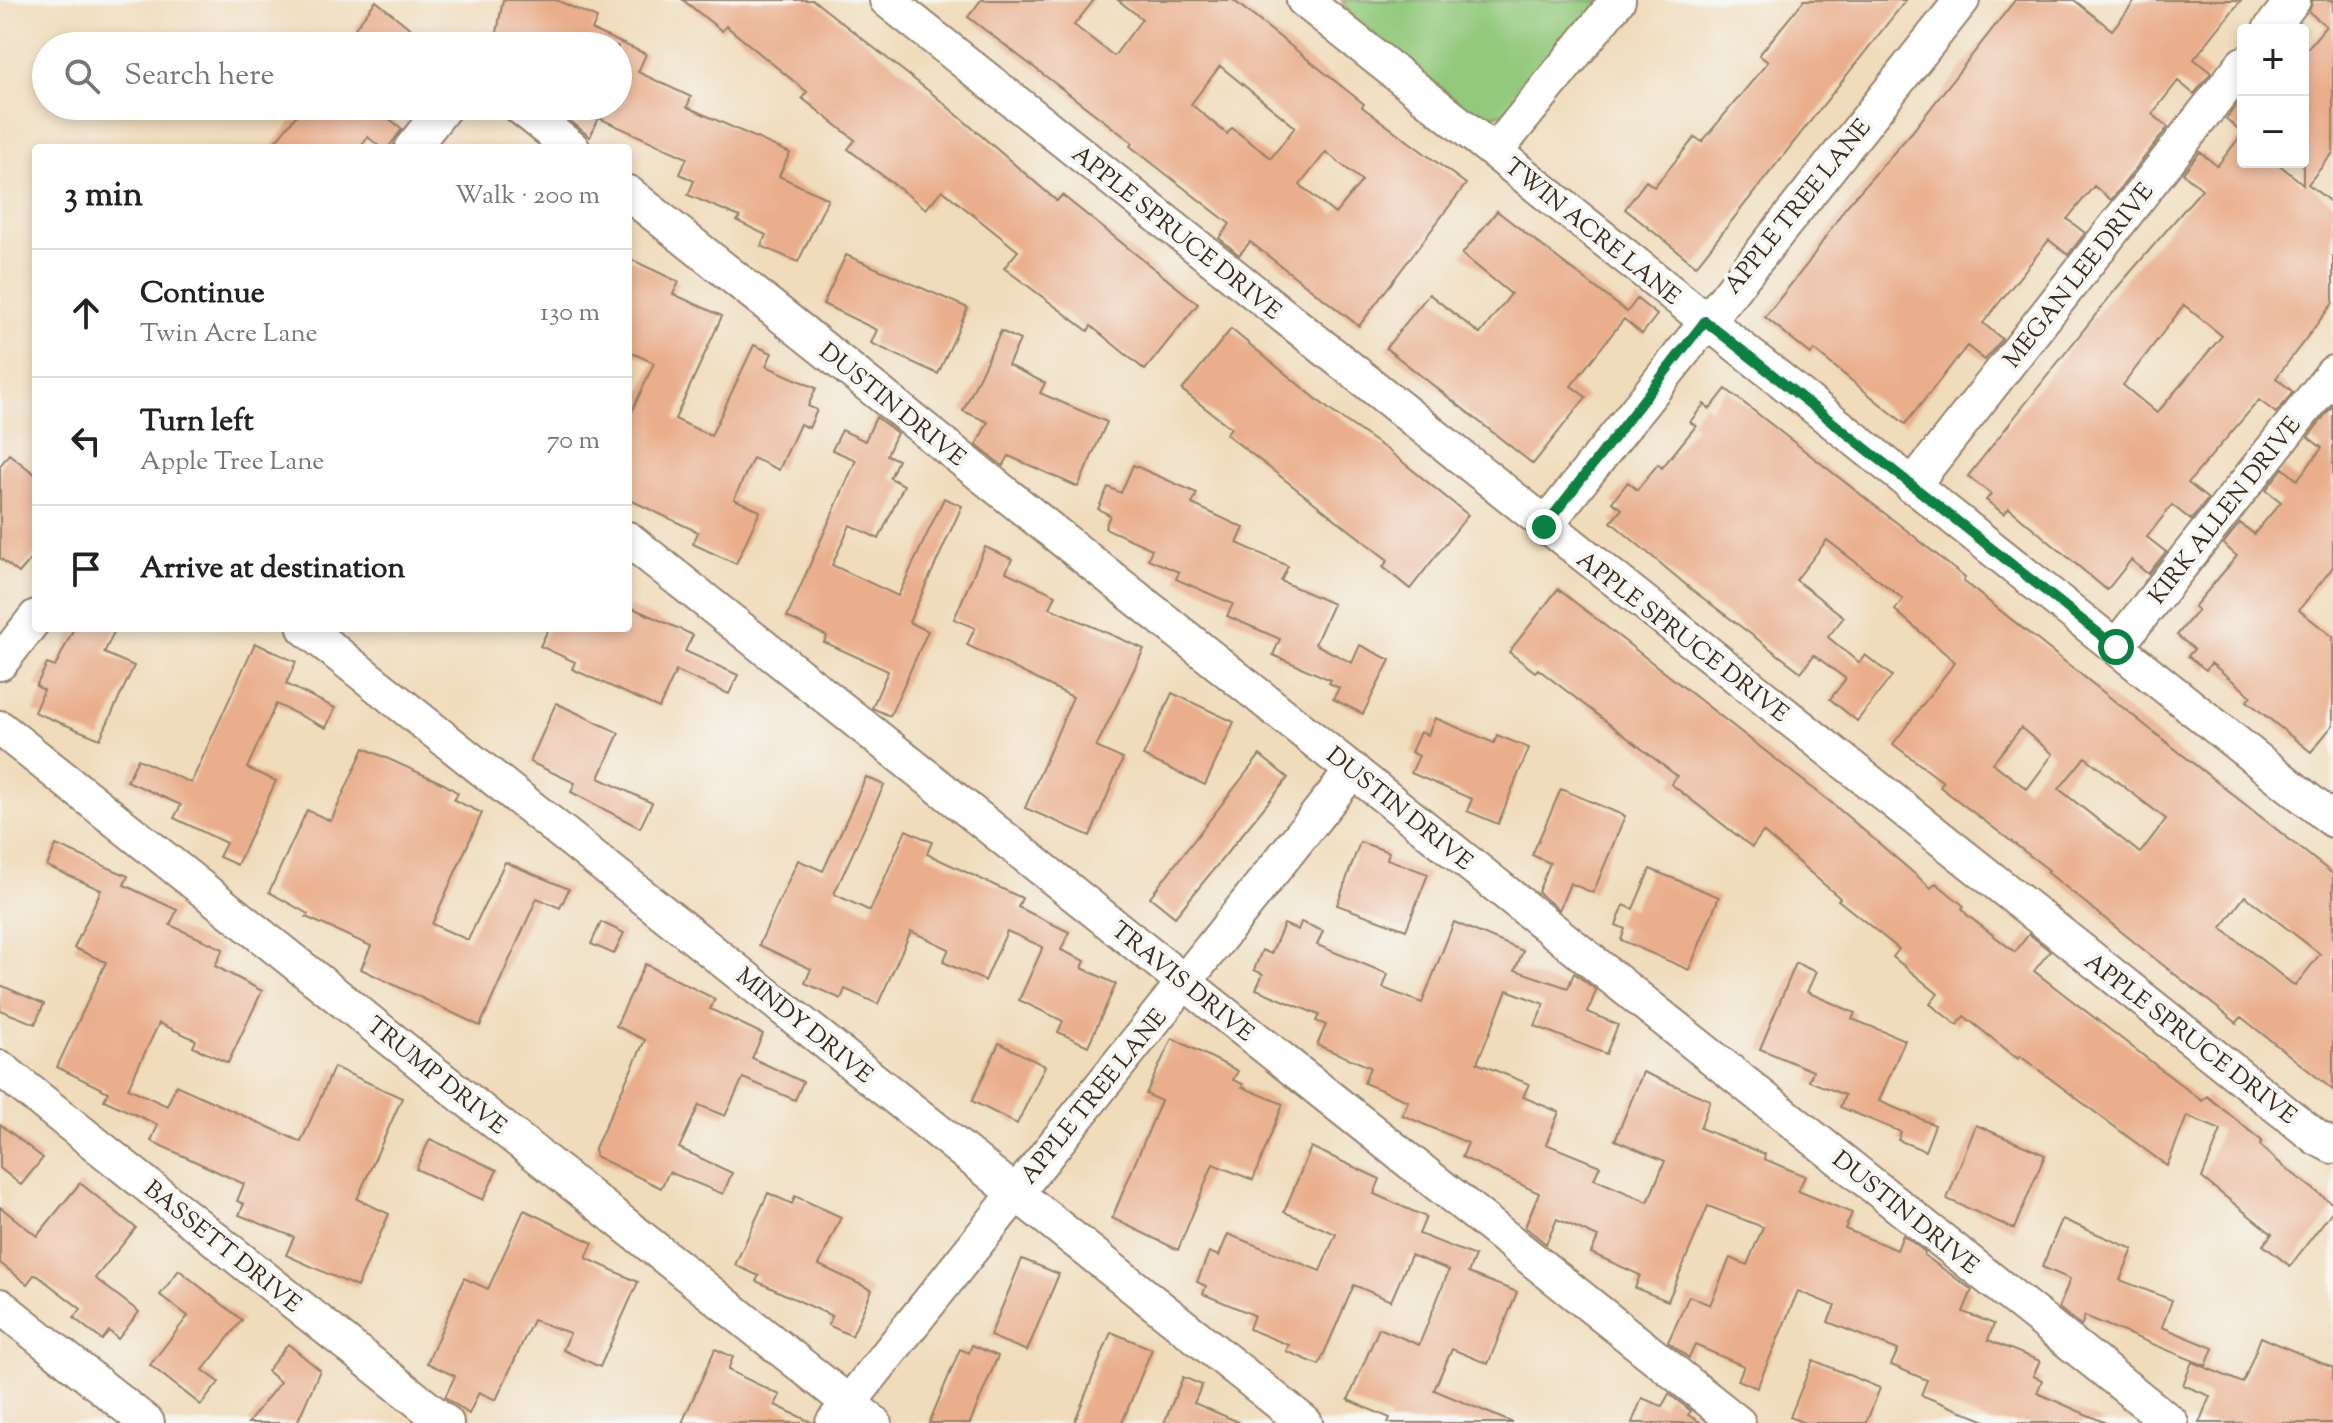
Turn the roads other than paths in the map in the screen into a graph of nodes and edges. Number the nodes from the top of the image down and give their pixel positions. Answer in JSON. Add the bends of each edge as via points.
{"nodes":[{"id":1,"x":887,"y":0,"type":"edge"},
{"id":2,"x":1304,"y":0,"type":"edge"},
{"id":3,"x":1618,"y":0,"type":"edge"},
{"id":4,"x":1962,"y":0,"type":"edge"},
{"id":5,"x":2293,"y":0,"type":"edge"},
{"id":6,"x":2275,"y":24,"type":"edge"},
{"id":7,"x":2237,"y":72,"type":"edge"},
{"id":8,"x":434,"y":120,"type":"edge"},
{"id":9,"x":537,"y":120,"type":"edge"},
{"id":10,"x":415,"y":144,"type":"edge"},
{"id":11,"x":567,"y":144,"type":"edge"},
{"id":12,"x":1495,"y":152,"type":"junction"},
{"id":13,"x":632,"y":196,"type":"edge"},
{"id":14,"x":1705,"y":321,"type":"junction"},
{"id":15,"x":2333,"y":373,"type":"edge"},
{"id":16,"x":1912,"y":486,"type":"junction"},
{"id":17,"x":1544,"y":527,"type":"junction"},
{"id":18,"x":632,"y":542,"type":"edge"},
{"id":19,"x":32,"y":622,"type":"edge"},
{"id":20,"x":310,"y":632,"type":"edge"},
{"id":21,"x":2116,"y":647,"type":"junction"},
{"id":22,"x":0,"y":663,"type":"edge"},
{"id":23,"x":0,"y":728,"type":"edge"},
{"id":24,"x":1353,"y":770,"type":"junction"},
{"id":25,"x":2329,"y":807,"type":"edge"},
{"id":26,"x":1184,"y":982,"type":"junction"},
{"id":27,"x":0,"y":1068,"type":"edge"},
{"id":28,"x":2333,"y":1146,"type":"edge"},
{"id":29,"x":1016,"y":1193,"type":"junction"},
{"id":30,"x":0,"y":1306,"type":"edge"},
{"id":31,"x":852,"y":1416,"type":"edge"},
{"id":32,"x":147,"y":1423,"type":"edge"},
{"id":33,"x":446,"y":1423,"type":"edge"},
{"id":34,"x":1305,"y":1423,"type":"edge"},
{"id":35,"x":1738,"y":1423,"type":"edge"},
{"id":36,"x":2171,"y":1423,"type":"edge"}],
"edges":[{"from":1,"to":17,"type":"street","name":"APPLE SPRUCE DRIVE"},
{"from":2,"to":12,"type":"street","name":"TWIN ACRE LANE"},
{"from":3,"to":12,"type":"street"},
{"from":4,"to":14,"type":"street","name":"APPLE TREE LANE"},
{"from":5,"to":6,"type":"street"},
{"from":7,"to":16,"type":"street","name":"MEGAN LEE DRIVE"},
{"from":8,"to":10,"type":"street"},
{"from":9,"to":11,"type":"street"},
{"from":12,"to":14,"type":"street","name":"TWIN ACRE LANE"},
{"from":13,"to":24,"type":"street","name":"DUSTIN DRIVE"},
{"from":14,"to":16,"type":"street","name":"TWIN ACRE LANE"},
{"from":14,"to":17,"type":"street","name":"APPLE TREE LANE"},
{"from":15,"to":21,"type":"street","name":"KIRK ALLEN DRIVE"},
{"from":16,"to":21,"type":"street","name":"TWIN ACRE LANE"},
{"from":17,"to":28,"type":"street","name":"APPLE SPRUCE DRIVE","via":[[2292,1119]]},
{"from":18,"to":26,"type":"street","name":"TRAVIS DRIVE"},
{"from":19,"to":22,"type":"street"},
{"from":20,"to":29,"type":"street","name":"MINDY DRIVE"},
{"from":21,"to":25,"type":"street","name":"TWIN ACRE LANE"},
{"from":23,"to":31,"type":"street","name":"TRUMP DRIVE"},
{"from":24,"to":26,"type":"street","name":"APPLE TREE LANE"},
{"from":24,"to":36,"type":"street","name":"DUSTIN DRIVE"},
{"from":26,"to":29,"type":"street","name":"APPLE TREE LANE"},
{"from":26,"to":35,"type":"street","name":"TRAVIS DRIVE"},
{"from":27,"to":33,"type":"street","name":"BASSETT DRIVE"},
{"from":29,"to":31,"type":"street","name":"APPLE TREE LANE"},
{"from":29,"to":34,"type":"street","name":"MINDY DRIVE"},
{"from":30,"to":32,"type":"street"}]}
